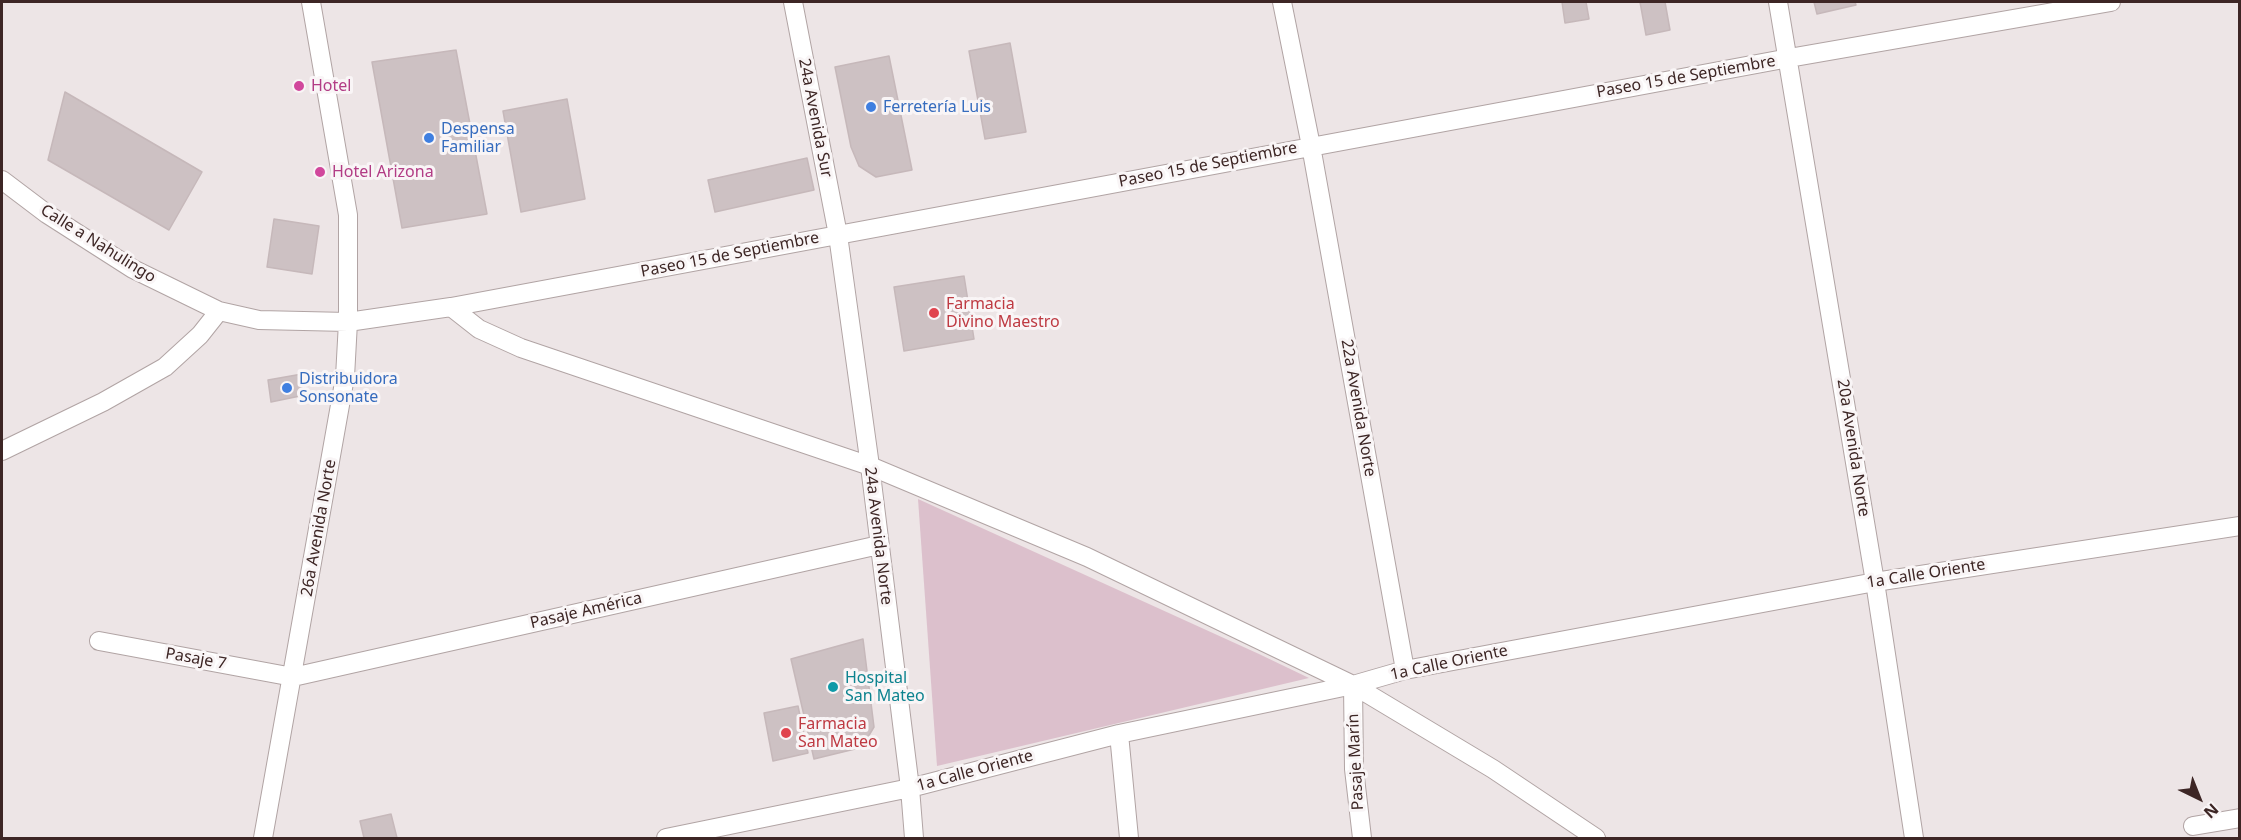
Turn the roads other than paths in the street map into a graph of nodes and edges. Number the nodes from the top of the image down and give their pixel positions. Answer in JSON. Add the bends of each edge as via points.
{"nodes":[{"id":1,"x":311,"y":2,"type":"edge"},
{"id":2,"x":793,"y":2,"type":"edge"},
{"id":3,"x":1282,"y":2,"type":"edge"},
{"id":4,"x":1778,"y":2,"type":"edge"},
{"id":5,"x":2111,"y":2,"type":"edge"},
{"id":6,"x":1789,"y":58,"type":"junction"},
{"id":7,"x":1311,"y":146,"type":"junction"},
{"id":8,"x":2,"y":180,"type":"edge"},
{"id":9,"x":838,"y":235,"type":"junction"},
{"id":10,"x":451,"y":306,"type":"junction"},
{"id":11,"x":219,"y":311,"type":"junction"},
{"id":12,"x":304,"y":321,"type":"joint"},
{"id":13,"x":348,"y":321,"type":"junction"},
{"id":14,"x":2,"y":451,"type":"edge"},
{"id":15,"x":870,"y":466,"type":"junction"},
{"id":16,"x":2240,"y":526,"type":"edge"},
{"id":17,"x":879,"y":545,"type":"junction"},
{"id":18,"x":1875,"y":582,"type":"junction"},
{"id":19,"x":99,"y":641,"type":"dead end"},
{"id":20,"x":1405,"y":669,"type":"junction"},
{"id":21,"x":292,"y":677,"type":"junction"},
{"id":22,"x":1353,"y":685,"type":"junction"},
{"id":23,"x":1119,"y":734,"type":"junction"},
{"id":24,"x":910,"y":788,"type":"junction"},
{"id":25,"x":2240,"y":818,"type":"edge"},
{"id":26,"x":2193,"y":826,"type":"dead end"},
{"id":27,"x":263,"y":838,"type":"edge"},
{"id":28,"x":670,"y":838,"type":"edge"},
{"id":29,"x":914,"y":838,"type":"edge"},
{"id":30,"x":1129,"y":838,"type":"edge"},
{"id":31,"x":1362,"y":838,"type":"edge"},
{"id":32,"x":1596,"y":838,"type":"edge"},
{"id":33,"x":1914,"y":838,"type":"edge"}],
"edges":[{"from":1,"to":13,"type":"street","name":"26a Avenida Norte","via":[[348,215]]},
{"from":2,"to":9,"type":"street","name":"24a Avenida Sur"},
{"from":3,"to":7,"type":"street","name":"22a Avenida Norte"},
{"from":4,"to":6,"type":"street","name":"20a Avenida Norte"},
{"from":5,"to":6,"type":"street","name":"Paseo 15 de Septiembre"},
{"from":6,"to":7,"type":"street","name":"Paseo 15 de Septiembre"},
{"from":6,"to":18,"type":"street","name":"20a Avenida Norte"},
{"from":7,"to":9,"type":"street","name":"Paseo 15 de Septiembre"},
{"from":7,"to":20,"type":"street","name":"22a Avenida Norte"},
{"from":8,"to":11,"type":"street","name":"Calle a Nahulingo","via":[[133,269]]},
{"from":9,"to":10,"type":"street","name":"Paseo 15 de Septiembre"},
{"from":9,"to":15,"type":"street","name":"24a Avenida Norte"},
{"from":10,"to":13,"type":"street","name":"Paseo 15 de Septiembre"},
{"from":10,"to":15,"type":"street","via":[[480,329],[520,348]]},
{"from":11,"to":12,"type":"street","name":"Calle a Nahulingo","via":[[259,320]]},
{"from":11,"to":14,"type":"street","via":[[165,367]]},
{"from":12,"to":13,"type":"street","name":"Paseo 15 de Septiembre"},
{"from":13,"to":21,"type":"street","name":"26a Avenida Norte","via":[[345,377]]},
{"from":15,"to":17,"type":"street","name":"24a Avenida Norte"},
{"from":15,"to":22,"type":"street","via":[[1086,557]]},
{"from":16,"to":18,"type":"street","name":"1a Calle Oriente"},
{"from":17,"to":21,"type":"street","name":"Pasaje América"},
{"from":17,"to":24,"type":"street","name":"24a Avenida Norte"},
{"from":18,"to":20,"type":"street","name":"1a Calle Oriente"},
{"from":18,"to":33,"type":"street","name":"20a Avenida Norte"},
{"from":19,"to":21,"type":"street","name":"Pasaje 7"},
{"from":20,"to":22,"type":"street","name":"1a Calle Oriente"},
{"from":21,"to":27,"type":"street","name":"26a Avenida Norte"},
{"from":22,"to":23,"type":"street","name":"1a Calle Oriente"},
{"from":22,"to":31,"type":"street","name":"Pasaje Marín","via":[[1354,769]]},
{"from":22,"to":32,"type":"street","via":[[1494,769]]},
{"from":23,"to":24,"type":"street","name":"1a Calle Oriente"},
{"from":23,"to":30,"type":"street"},
{"from":24,"to":28,"type":"street","name":"1a Calle Oriente"},
{"from":24,"to":29,"type":"street","name":"24a Avenida Norte"},
{"from":25,"to":26,"type":"street"}]}
